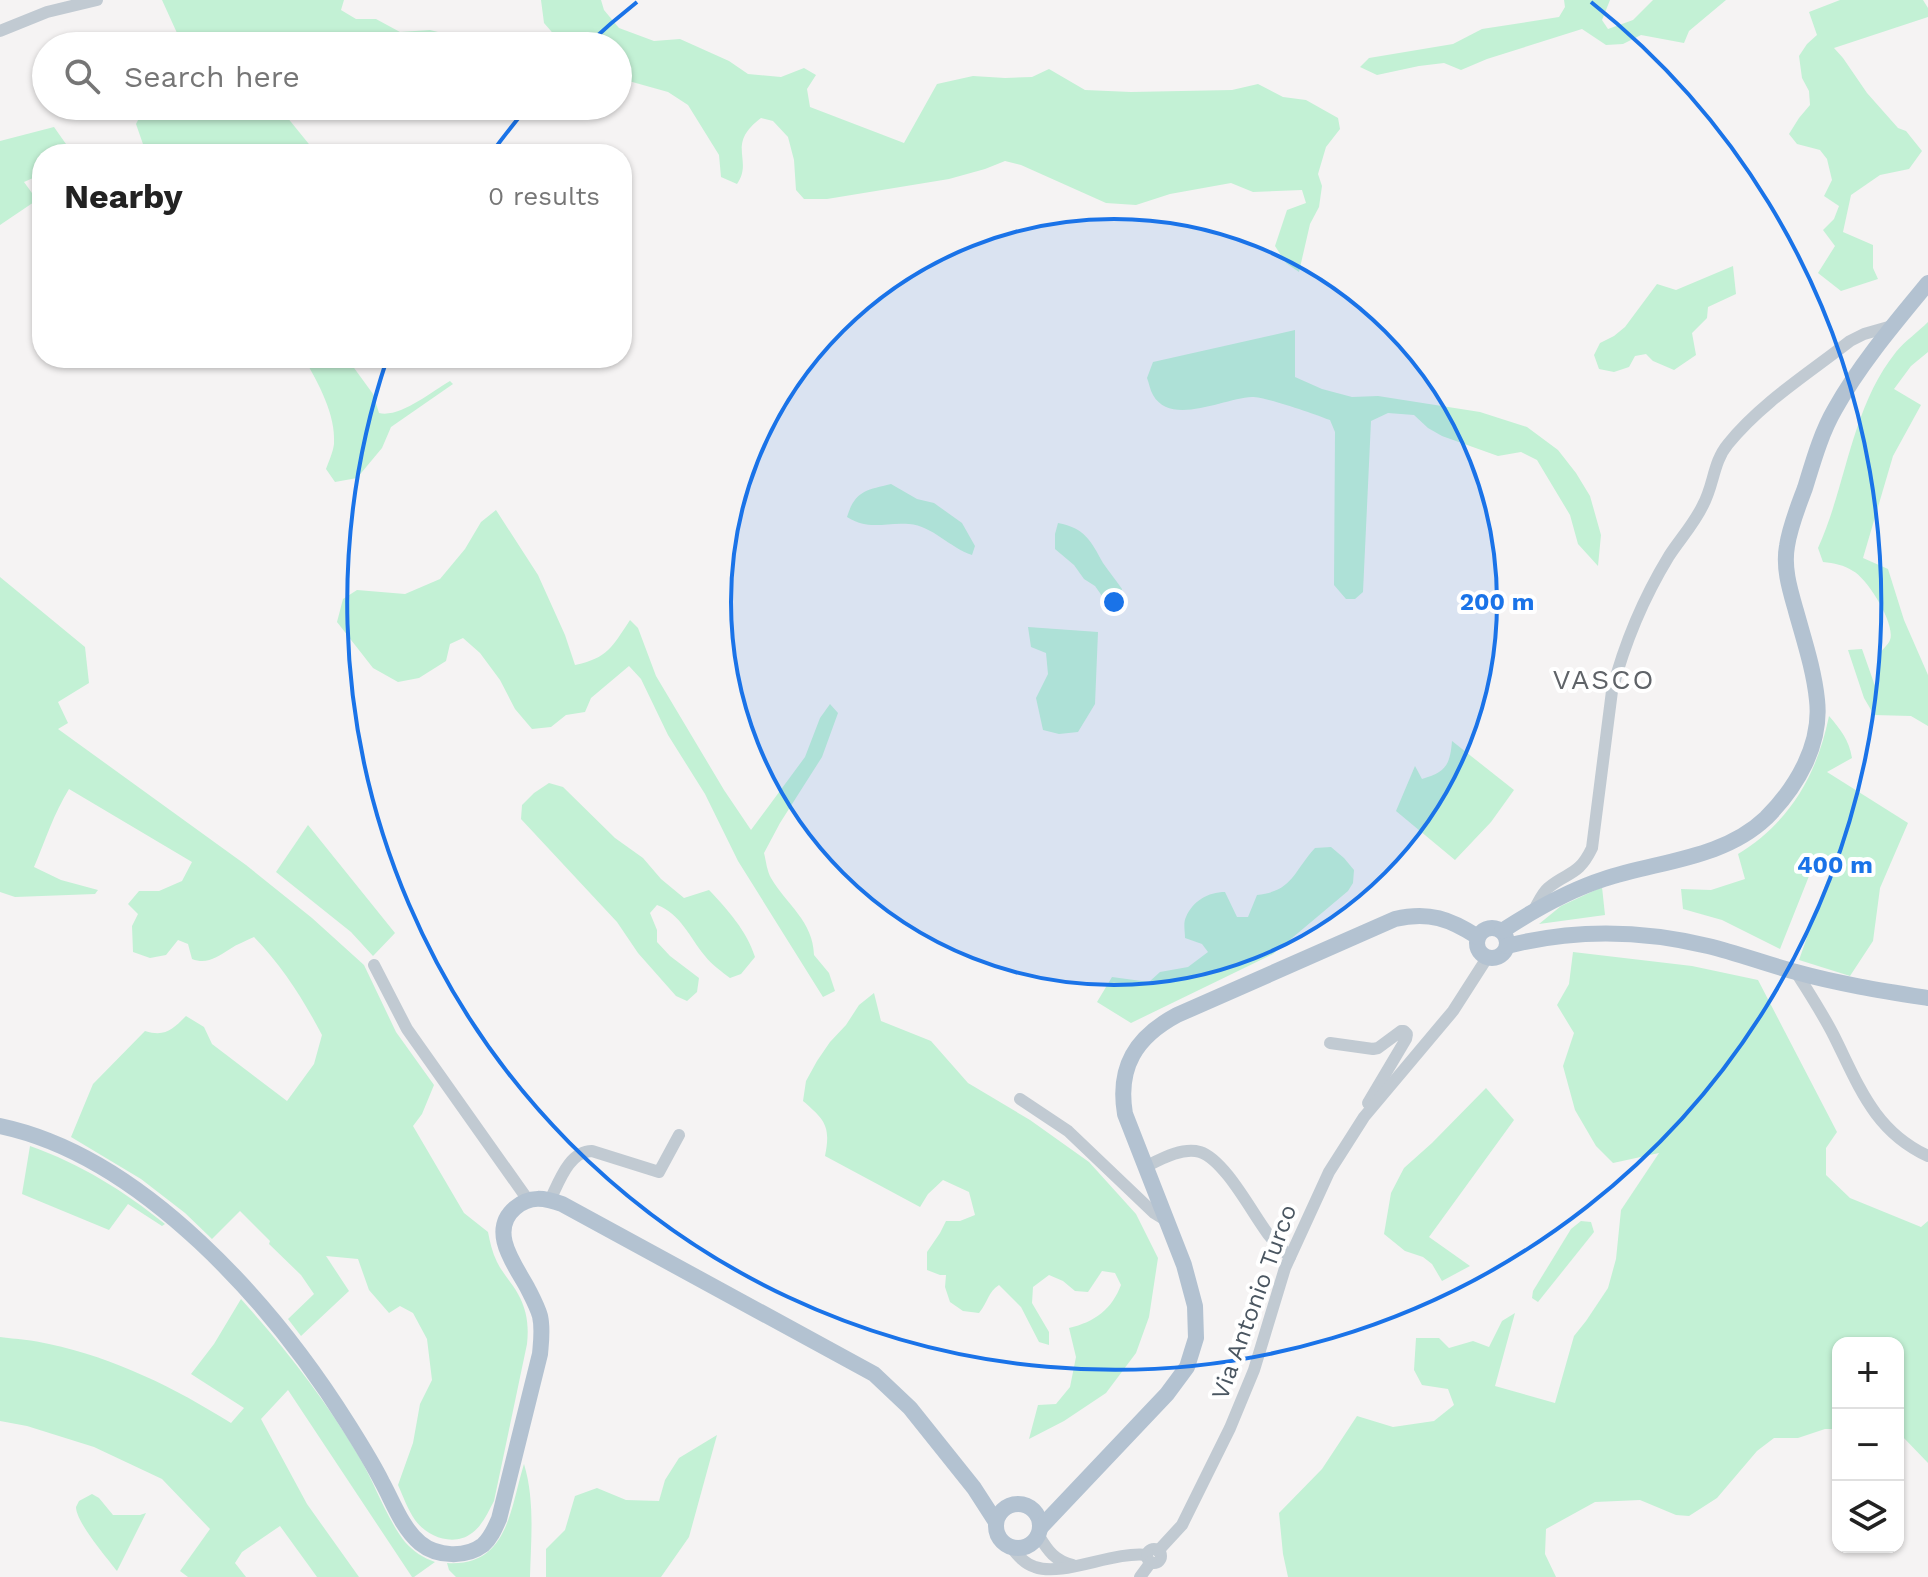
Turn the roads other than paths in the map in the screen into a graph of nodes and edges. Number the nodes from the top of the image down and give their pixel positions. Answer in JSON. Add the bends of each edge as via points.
{"nodes":[{"id":1,"x":97,"y":0,"type":"edge"},
{"id":2,"x":0,"y":31,"type":"edge"},
{"id":3,"x":1928,"y":283,"type":"edge"},
{"id":4,"x":1892,"y":326,"type":"junction"},
{"id":5,"x":1534,"y":910,"type":"junction"},
{"id":6,"x":1478,"y":937,"type":"junction"},
{"id":7,"x":1504,"y":939,"type":"junction"},
{"id":8,"x":1487,"y":958,"type":"junction"},
{"id":9,"x":374,"y":965,"type":"dead end"},
{"id":10,"x":1796,"y":972,"type":"junction"},
{"id":11,"x":1928,"y":998,"type":"edge"},
{"id":12,"x":1330,"y":1043,"type":"dead end"},
{"id":13,"x":1020,"y":1099,"type":"dead end"},
{"id":14,"x":1364,"y":1117,"type":"junction"},
{"id":15,"x":0,"y":1126,"type":"edge"},
{"id":16,"x":679,"y":1135,"type":"dead end"},
{"id":17,"x":1928,"y":1156,"type":"edge"},
{"id":18,"x":1145,"y":1167,"type":"junction"},
{"id":19,"x":528,"y":1200,"type":"junction"},
{"id":20,"x":550,"y":1200,"type":"junction"},
{"id":21,"x":1167,"y":1221,"type":"junction"},
{"id":22,"x":1290,"y":1257,"type":"junction"},
{"id":23,"x":1080,"y":1487,"type":"junction"},
{"id":24,"x":974,"y":1488,"type":"junction"},
{"id":25,"x":1009,"y":1505,"type":"junction"},
{"id":26,"x":1029,"y":1506,"type":"junction"},
{"id":27,"x":996,"y":1522,"type":"junction"},
{"id":28,"x":1040,"y":1532,"type":"junction"},
{"id":29,"x":1011,"y":1547,"type":"junction"},
{"id":30,"x":1153,"y":1557,"type":"junction"},
{"id":31,"x":1076,"y":1565,"type":"junction"},
{"id":32,"x":1140,"y":1577,"type":"edge"},
{"id":33,"x":1158,"y":1577,"type":"edge"}],
"edges":[{"from":1,"to":2,"type":"street"},
{"from":3,"to":4,"type":"main road"},
{"from":4,"to":5,"type":"street","via":[[1850,341],[1753,418],[1721,453],[1704,505],[1654,583],[1616,677],[1592,848],[1578,870],[1547,889]]},
{"from":4,"to":5,"type":"main road","via":[[1834,410],[1786,548],[1789,586],[1817,697],[1814,740],[1800,773],[1766,818],[1733,842],[1606,878]]},
{"from":5,"to":7,"type":"main road"},
{"from":6,"to":7,"type":"main road","via":[[1493,928]]},
{"from":6,"to":8,"type":"main road","via":[[1477,946]]},
{"from":6,"to":18,"type":"main road","via":[[1445,919],[1395,919],[1161,1023],[1139,1043],[1123,1084],[1125,1114]]},
{"from":7,"to":8,"type":"main road","via":[[1503,954]]},
{"from":7,"to":10,"type":"main road","via":[[1583,934],[1670,938]]},
{"from":8,"to":14,"type":"street","name":"Via Antonio Turco","via":[[1453,1011]]},
{"from":9,"to":19,"type":"street","via":[[422,1052]]},
{"from":10,"to":11,"type":"main road"},
{"from":10,"to":17,"type":"street","via":[[1871,1108],[1898,1138]]},
{"from":12,"to":14,"type":"street","via":[[1373,1049],[1401,1031],[1407,1034]]},
{"from":13,"to":21,"type":"street","via":[[1068,1131]]},
{"from":14,"to":22,"type":"street","name":"Via Antonio Turco","via":[[1322,1186]]},
{"from":15,"to":19,"type":"main road","via":[[61,1147],[107,1171],[213,1256],[327,1392],[413,1536],[444,1554],[480,1547],[495,1529],[540,1354],[541,1320],[504,1237],[510,1213]]},
{"from":16,"to":20,"type":"street","via":[[659,1172],[592,1151],[581,1153]]},
{"from":18,"to":21,"type":"main road"},
{"from":18,"to":22,"type":"street","via":[[1190,1151],[1209,1157]]},
{"from":19,"to":20,"type":"main road"},
{"from":20,"to":24,"type":"main road","via":[[874,1374],[910,1408]]},
{"from":21,"to":23,"type":"main road","via":[[1195,1306],[1193,1352],[1167,1394]]},
{"from":22,"to":30,"type":"street","name":"Via Antonio Turco","via":[[1230,1428],[1182,1525]]},
{"from":23,"to":26,"type":"main road"},
{"from":23,"to":28,"type":"main road"},
{"from":24,"to":25,"type":"main road"},
{"from":24,"to":27,"type":"main road"},
{"from":25,"to":26,"type":"main road"},
{"from":25,"to":27,"type":"main road"},
{"from":26,"to":28,"type":"main road","via":[[1038,1515]]},
{"from":27,"to":29,"type":"main road","via":[[998,1535]]},
{"from":28,"to":29,"type":"main road","via":[[1027,1547]]},
{"from":28,"to":31,"type":"street","via":[[1055,1558]]},
{"from":29,"to":31,"type":"street","via":[[1034,1567]]},
{"from":30,"to":31,"type":"street","via":[[1125,1555]]},
{"from":30,"to":32,"type":"street","name":"Via Antonio Turco"},
{"from":30,"to":33,"type":"street"}]}
